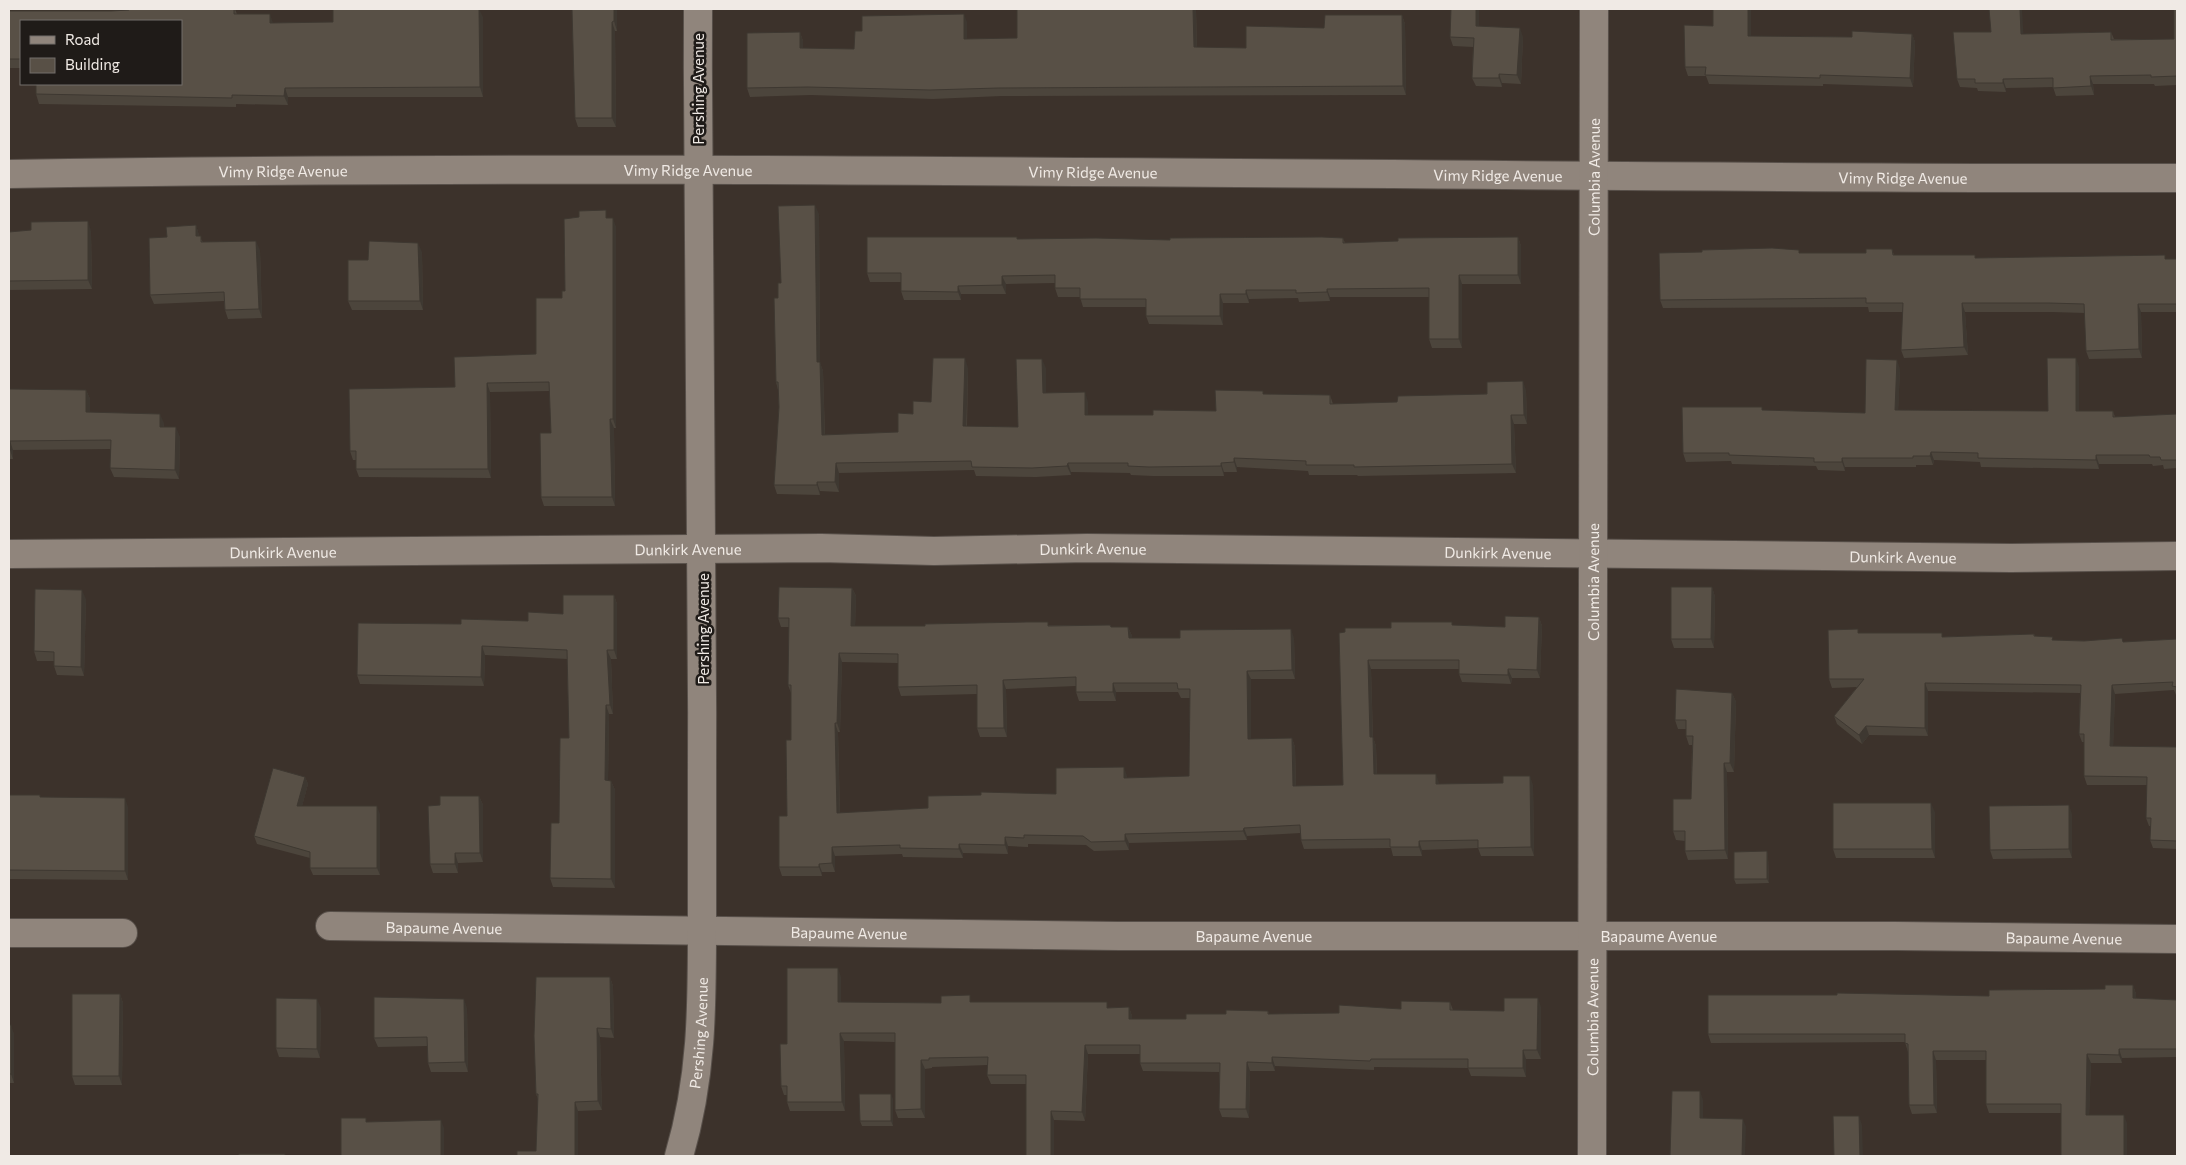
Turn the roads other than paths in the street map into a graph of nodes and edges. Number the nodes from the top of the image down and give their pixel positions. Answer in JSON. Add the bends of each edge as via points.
{"nodes":[{"id":1,"x":698,"y":9,"type":"edge"},
{"id":2,"x":1594,"y":9,"type":"edge"},
{"id":3,"x":697,"y":170,"type":"junction"},
{"id":4,"x":9,"y":174,"type":"edge"},
{"id":5,"x":1593,"y":174,"type":"junction"},
{"id":6,"x":2177,"y":178,"type":"edge"},
{"id":7,"x":703,"y":549,"type":"junction"},
{"id":8,"x":1592,"y":552,"type":"junction"},
{"id":9,"x":9,"y":554,"type":"edge"},
{"id":10,"x":2177,"y":556,"type":"edge"},
{"id":11,"x":330,"y":926,"type":"dead end"},
{"id":12,"x":702,"y":931,"type":"junction"},
{"id":13,"x":9,"y":933,"type":"edge"},
{"id":14,"x":123,"y":933,"type":"dead end"},
{"id":15,"x":1592,"y":936,"type":"junction"},
{"id":16,"x":2177,"y":939,"type":"edge"},
{"id":17,"x":679,"y":1156,"type":"edge"},
{"id":18,"x":1592,"y":1156,"type":"edge"}],
"edges":[{"from":1,"to":3,"type":"street","name":"Pershing Avenue"},
{"from":2,"to":5,"type":"street","name":"Columbia Avenue"},
{"from":3,"to":4,"type":"street","name":"Vimy Ridge Avenue","via":[[220,170]]},
{"from":3,"to":5,"type":"street","name":"Vimy Ridge Avenue","via":[[1086,170],[1398,176]]},
{"from":3,"to":7,"type":"street","name":"Pershing Avenue"},
{"from":5,"to":6,"type":"street","name":"Vimy Ridge Avenue"},
{"from":5,"to":8,"type":"street","name":"Columbia Avenue"},
{"from":7,"to":8,"type":"street","name":"Dunkirk Avenue"},
{"from":7,"to":9,"type":"street","name":"Dunkirk Avenue"},
{"from":7,"to":12,"type":"street","name":"Pershing Avenue"},
{"from":8,"to":10,"type":"street","name":"Dunkirk Avenue","via":[[2011,558]]},
{"from":8,"to":15,"type":"street","name":"Columbia Avenue"},
{"from":11,"to":12,"type":"street","name":"Bapaume Avenue"},
{"from":12,"to":15,"type":"street","name":"Bapaume Avenue","via":[[1118,936]]},
{"from":12,"to":17,"type":"street","name":"Pershing Avenue","via":[[703,1003],[696,1083],[691,1116]]},
{"from":13,"to":14,"type":"street"},
{"from":15,"to":16,"type":"street","name":"Bapaume Avenue"},
{"from":15,"to":18,"type":"street","name":"Columbia Avenue"}]}
